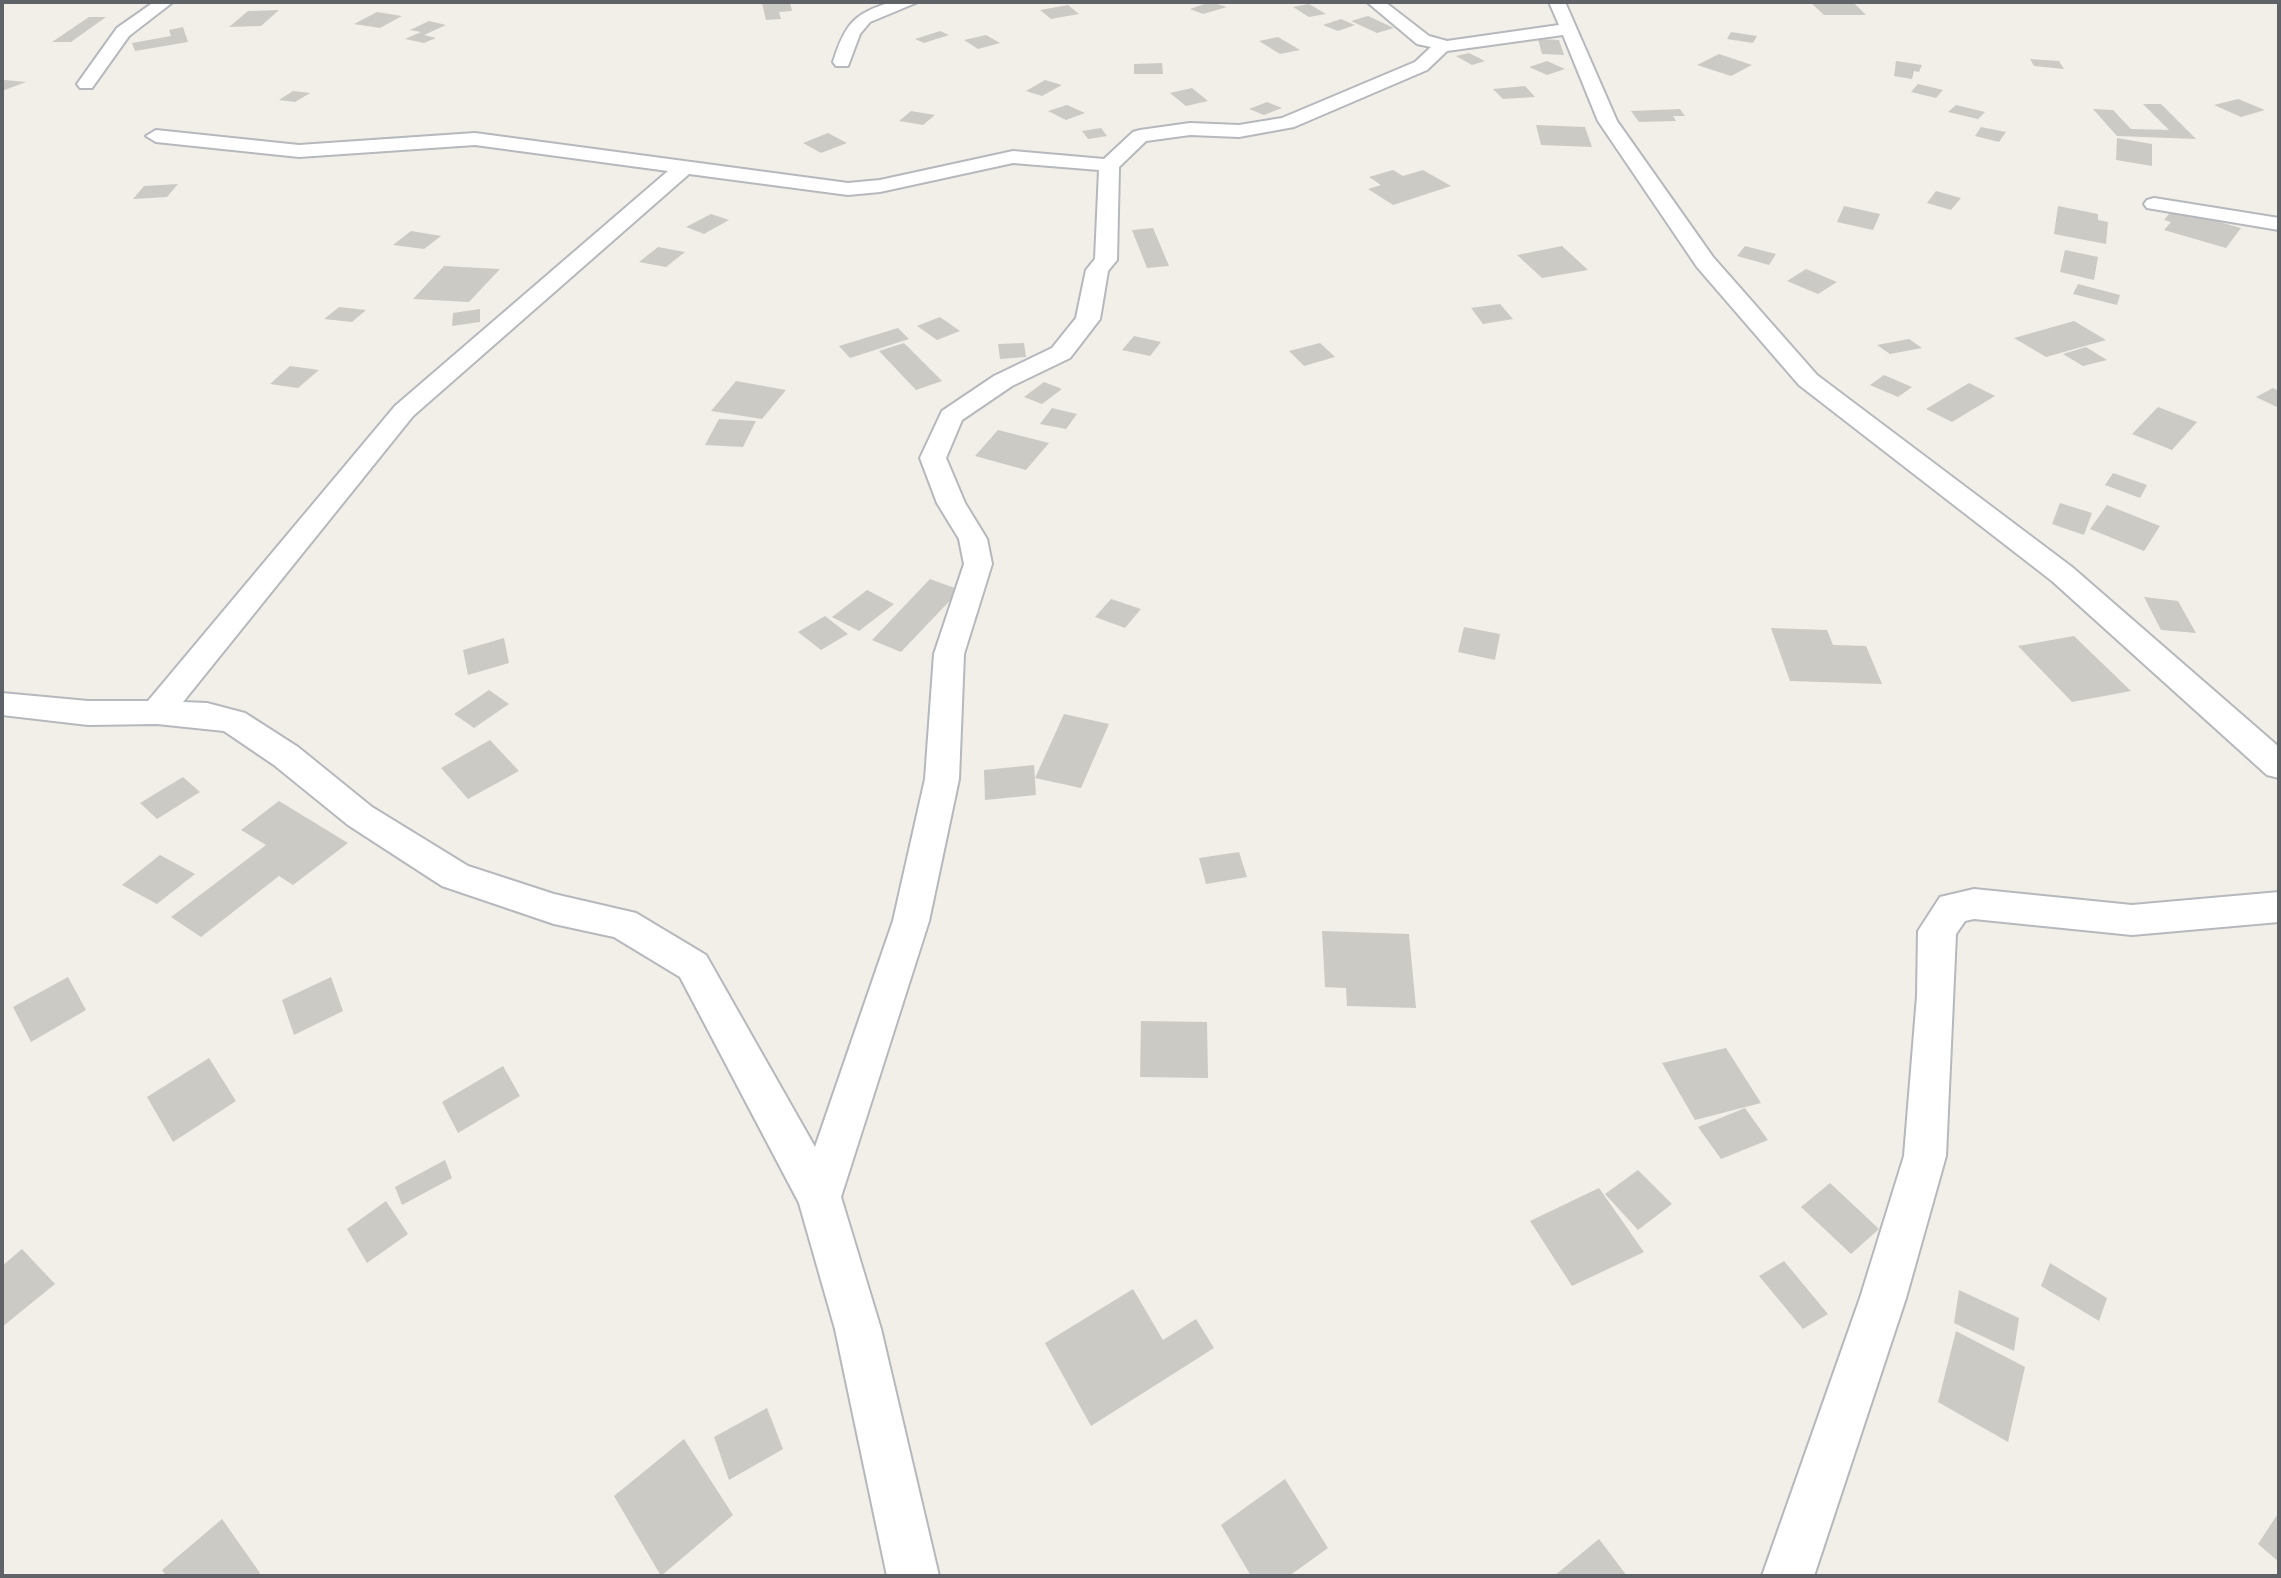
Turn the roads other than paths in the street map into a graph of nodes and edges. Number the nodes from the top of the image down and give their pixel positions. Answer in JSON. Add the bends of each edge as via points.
{"nodes":[{"id":1,"x":165,"y":2,"type":"edge"},
{"id":2,"x":910,"y":2,"type":"edge"},
{"id":3,"x":1375,"y":2,"type":"edge"},
{"id":4,"x":1557,"y":2,"type":"edge"},
{"id":5,"x":1569,"y":29,"type":"junction"},
{"id":6,"x":1443,"y":45,"type":"junction"},
{"id":7,"x":842,"y":62,"type":"dead end"},
{"id":8,"x":86,"y":84,"type":"dead end"},
{"id":9,"x":156,"y":136,"type":"dead end"},
{"id":10,"x":1109,"y":165,"type":"junction"},
{"id":11,"x":685,"y":167,"type":"junction"},
{"id":12,"x":2154,"y":204,"type":"dead end"},
{"id":13,"x":2279,"y":224,"type":"edge"},
{"id":14,"x":2,"y":704,"type":"edge"},
{"id":15,"x":157,"y":712,"type":"junction"},
{"id":16,"x":2279,"y":766,"type":"edge"},
{"id":17,"x":2279,"y":907,"type":"edge"},
{"id":18,"x":819,"y":1197,"type":"junction"},
{"id":19,"x":913,"y":1576,"type":"edge"},
{"id":20,"x":1788,"y":1576,"type":"edge"}],
"edges":[{"from":1,"to":8,"type":"street","via":[[123,32]]},
{"from":2,"to":7,"type":"street","via":[[862,17],[849,36]]},
{"from":3,"to":6,"type":"street","via":[[1423,40]]},
{"from":4,"to":5,"type":"street"},
{"from":5,"to":6,"type":"street"},
{"from":5,"to":16,"type":"street","via":[[1608,121],[1705,262],[1808,380],[2062,574]]},
{"from":6,"to":10,"type":"street","via":[[1421,66],[1287,123],[1140,136]]},
{"from":9,"to":11,"type":"street","via":[[299,151],[475,139]]},
{"from":10,"to":11,"type":"street","via":[[1013,157],[848,189]]},
{"from":10,"to":18,"type":"street","via":[[1106,260],[1097,270],[1088,319],[1061,353],[1003,381],[951,416],[933,458],[973,539],[978,564],[949,654],[942,779],[911,921]]},
{"from":11,"to":15,"type":"street","via":[[404,411]]},
{"from":12,"to":13,"type":"street"},
{"from":14,"to":15,"type":"street","via":[[88,713]]},
{"from":15,"to":18,"type":"street","via":[[234,721],[360,816],[455,876],[554,909],[623,924],[693,966]]},
{"from":17,"to":20,"type":"street","via":[[2132,920],[1974,904],[1953,908],[1937,931],[1925,1156],[1883,1298]]},
{"from":18,"to":19,"type":"street","via":[[858,1329]]}]}
